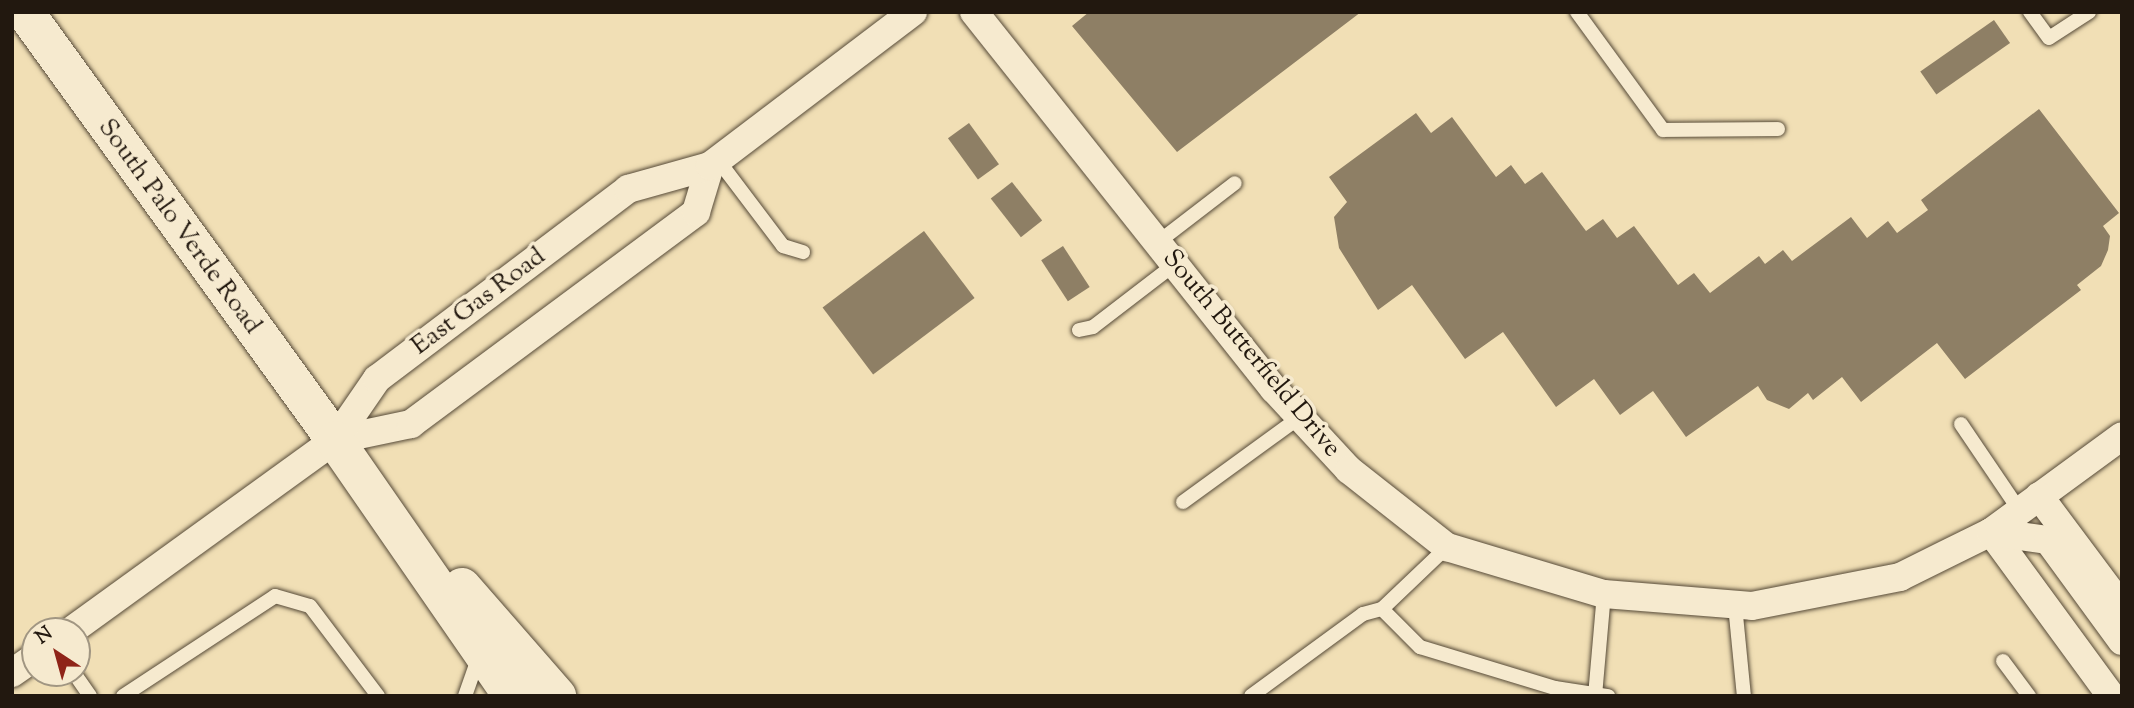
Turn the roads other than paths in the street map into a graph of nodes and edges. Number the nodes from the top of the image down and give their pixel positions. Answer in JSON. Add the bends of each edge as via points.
{"nodes":[{"id":1,"x":25,"y":12,"type":"edge"},
{"id":2,"x":914,"y":12,"type":"edge"},
{"id":3,"x":974,"y":12,"type":"edge"},
{"id":4,"x":1577,"y":12,"type":"edge"},
{"id":5,"x":2030,"y":12,"type":"edge"},
{"id":6,"x":2089,"y":12,"type":"edge"},
{"id":7,"x":1778,"y":129,"type":"dead end"},
{"id":8,"x":714,"y":163,"type":"junction"},
{"id":9,"x":1235,"y":183,"type":"dead end"},
{"id":10,"x":803,"y":252,"type":"dead end"},
{"id":11,"x":1166,"y":253,"type":"junction"},
{"id":12,"x":1079,"y":330,"type":"dead end"},
{"id":13,"x":1300,"y":417,"type":"junction"},
{"id":14,"x":1961,"y":424,"type":"dead end"},
{"id":15,"x":2122,"y":436,"type":"edge"},
{"id":16,"x":335,"y":440,"type":"junction"},
{"id":17,"x":1183,"y":502,"type":"dead end"},
{"id":18,"x":2029,"y":503,"type":"junction"},
{"id":19,"x":1992,"y":532,"type":"junction"},
{"id":20,"x":1447,"y":547,"type":"junction"},
{"id":21,"x":1604,"y":594,"type":"junction"},
{"id":22,"x":1735,"y":605,"type":"junction"},
{"id":23,"x":2122,"y":607,"type":"edge"},
{"id":24,"x":1382,"y":609,"type":"junction"},
{"id":25,"x":90,"y":617,"type":"edge"},
{"id":26,"x":2122,"y":641,"type":"edge"},
{"id":27,"x":481,"y":651,"type":"junction"},
{"id":28,"x":2003,"y":661,"type":"dead end"},
{"id":29,"x":1599,"y":695,"type":"edge"},
{"id":30,"x":123,"y":696,"type":"edge"},
{"id":31,"x":378,"y":696,"type":"edge"},
{"id":32,"x":465,"y":696,"type":"edge"},
{"id":33,"x":512,"y":696,"type":"edge"},
{"id":34,"x":557,"y":696,"type":"edge"},
{"id":35,"x":1251,"y":696,"type":"edge"},
{"id":36,"x":1744,"y":696,"type":"edge"},
{"id":37,"x":2029,"y":696,"type":"edge"},
{"id":38,"x":2111,"y":696,"type":"edge"}],
"edges":[{"from":1,"to":16,"type":"main road","name":"South Palo Verde Road"},
{"from":2,"to":8,"type":"street","name":"East Gas Road"},
{"from":3,"to":11,"type":"street","name":"South Butterfield Drive"},
{"from":4,"to":7,"type":"lane","via":[[1663,130]]},
{"from":5,"to":6,"type":"lane","via":[[2049,38]]},
{"from":8,"to":10,"type":"lane","via":[[783,246]]},
{"from":8,"to":16,"type":"street","name":"East Gas Road","via":[[628,189],[377,379]]},
{"from":8,"to":16,"type":"street","via":[[696,212],[411,424]]},
{"from":9,"to":11,"type":"lane"},
{"from":11,"to":12,"type":"lane","via":[[1093,327]]},
{"from":11,"to":13,"type":"street","name":"South Butterfield Drive"},
{"from":13,"to":17,"type":"lane"},
{"from":13,"to":20,"type":"street","name":"South Butterfield Drive","via":[[1349,470]]},
{"from":14,"to":18,"type":"lane"},
{"from":15,"to":18,"type":"street","name":"South Butterfield Drive"},
{"from":16,"to":25,"type":"street","name":"East Gas Road"},
{"from":16,"to":27,"type":"main road","name":"South Palo Verde Road"},
{"from":16,"to":34,"type":"main road","name":"South Palo Verde Road"},
{"from":18,"to":19,"type":"street","name":"South Butterfield Drive"},
{"from":18,"to":23,"type":"street"},
{"from":19,"to":22,"type":"street","name":"South Butterfield Drive","via":[[1900,577]]},
{"from":19,"to":26,"type":"street","via":[[2048,540]]},
{"from":19,"to":38,"type":"street"},
{"from":20,"to":21,"type":"street","name":"South Butterfield Drive"},
{"from":20,"to":24,"type":"lane"},
{"from":21,"to":22,"type":"street","name":"South Butterfield Drive"},
{"from":21,"to":29,"type":"lane"},
{"from":22,"to":36,"type":"lane"},
{"from":24,"to":29,"type":"lane","via":[[1420,647]]},
{"from":24,"to":35,"type":"lane","via":[[1363,614]]},
{"from":27,"to":32,"type":"lane"},
{"from":27,"to":33,"type":"main road","name":"South Palo Verde Road"},
{"from":28,"to":37,"type":"lane"},
{"from":30,"to":31,"type":"lane","via":[[275,596],[310,606]]}]}
